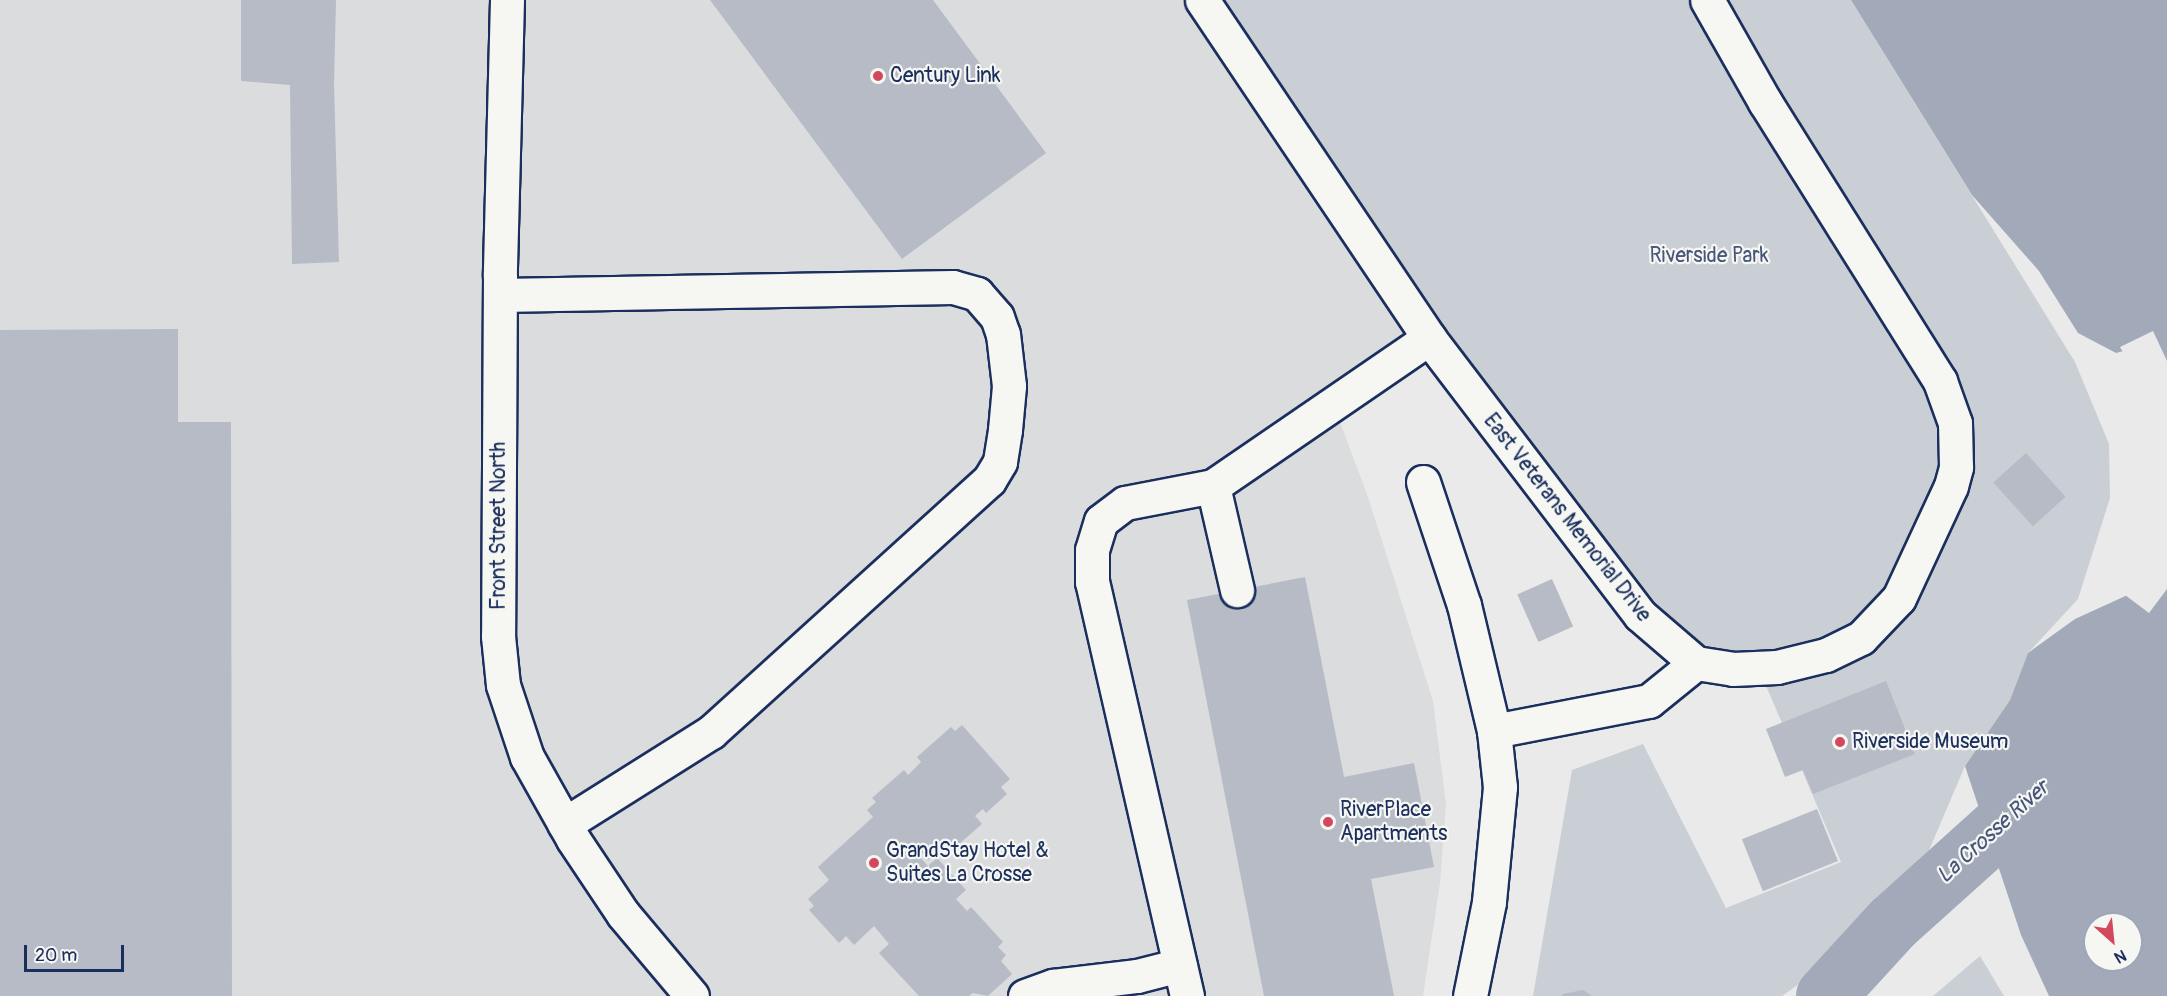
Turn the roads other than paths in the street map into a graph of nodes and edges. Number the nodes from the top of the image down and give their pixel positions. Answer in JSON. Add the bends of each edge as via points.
{"nodes":[{"id":1,"x":507,"y":0,"type":"edge"},
{"id":2,"x":1202,"y":0,"type":"edge"},
{"id":3,"x":1707,"y":0,"type":"edge"},
{"id":4,"x":500,"y":295,"type":"junction"},
{"id":5,"x":1429,"y":338,"type":"junction"},
{"id":6,"x":1423,"y":482,"type":"dead end"},
{"id":7,"x":1213,"y":486,"type":"junction"},
{"id":8,"x":1237,"y":590,"type":"dead end"},
{"id":9,"x":1696,"y":663,"type":"junction"},
{"id":10,"x":1494,"y":731,"type":"junction"},
{"id":11,"x":564,"y":824,"type":"junction"},
{"id":12,"x":1180,"y":965,"type":"junction"},
{"id":13,"x":692,"y":996,"type":"edge"},
{"id":14,"x":1025,"y":996,"type":"edge"},
{"id":15,"x":1187,"y":996,"type":"edge"},
{"id":16,"x":1470,"y":996,"type":"edge"}],
"edges":[{"from":1,"to":4,"type":"street","name":"Front Street North"},
{"from":2,"to":5,"type":"street","name":"East Veterans Memorial Drive"},
{"from":3,"to":9,"type":"street","via":[[1765,102],[1940,381],[1955,423],[1957,444],[1956,467],[1942,512],[1899,598],[1874,628],[1826,655],[1777,667],[1733,669]]},
{"from":4,"to":11,"type":"street","name":"Front Street North","via":[[498,636],[503,685],[527,757]]},
{"from":4,"to":11,"type":"street","via":[[953,287],[977,294],[993,311],[1003,334],[1009,386],[1005,430],[1000,462],[989,480],[711,732]]},
{"from":5,"to":7,"type":"street"},
{"from":5,"to":9,"type":"street","name":"East Veterans Memorial Drive","via":[[1640,615]]},
{"from":6,"to":10,"type":"street","via":[[1464,604]]},
{"from":7,"to":8,"type":"street"},
{"from":7,"to":12,"type":"street","via":[[1125,503],[1101,521],[1092,550],[1092,582]]},
{"from":9,"to":10,"type":"street","via":[[1649,702]]},
{"from":10,"to":16,"type":"street","via":[[1500,788],[1489,902]]},
{"from":11,"to":13,"type":"street","name":"Front Street North","via":[[623,914]]},
{"from":12,"to":14,"type":"street","via":[[1137,976],[1053,986]]},
{"from":12,"to":15,"type":"street"}]}
